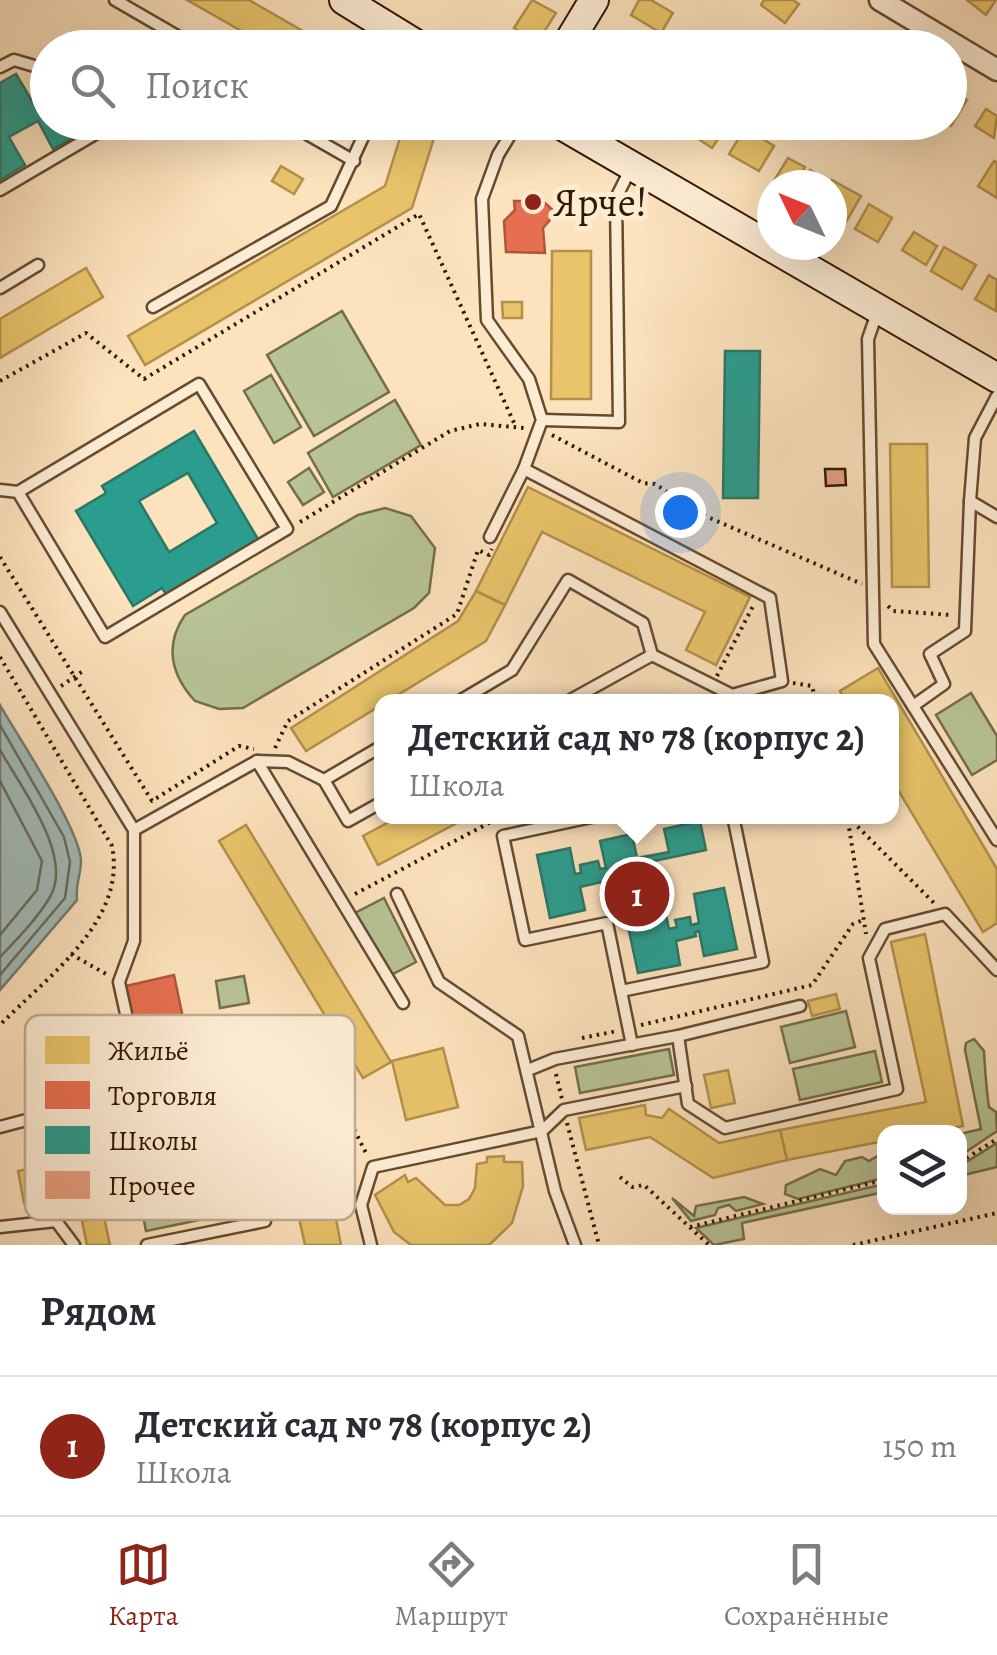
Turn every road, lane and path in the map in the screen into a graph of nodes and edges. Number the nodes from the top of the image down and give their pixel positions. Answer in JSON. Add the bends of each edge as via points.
{"nodes":[{"id":1,"x":115,"y":0,"type":"edge"},
{"id":2,"x":344,"y":0,"type":"edge"},
{"id":3,"x":594,"y":0,"type":"edge"},
{"id":4,"x":880,"y":0,"type":"edge"},
{"id":5,"x":167,"y":30,"type":"edge"},
{"id":6,"x":388,"y":30,"type":"edge"},
{"id":7,"x":576,"y":30,"type":"edge"},
{"id":8,"x":930,"y":30,"type":"edge"},
{"id":9,"x":967,"y":52,"type":"edge"},
{"id":10,"x":30,"y":65,"type":"edge"},
{"id":11,"x":0,"y":67,"type":"edge"},
{"id":12,"x":997,"y":70,"type":"edge"},
{"id":13,"x":85,"y":140,"type":"edge"},
{"id":14,"x":317,"y":140,"type":"edge"},
{"id":15,"x":363,"y":140,"type":"edge"},
{"id":16,"x":507,"y":140,"type":"edge"},
{"id":17,"x":587,"y":140,"type":"edge"},
{"id":18,"x":354,"y":161,"type":"junction"},
{"id":19,"x":632,"y":166,"type":"junction"},
{"id":20,"x":0,"y":190,"type":"edge"},
{"id":21,"x":38,"y":265,"type":"dead end"},
{"id":22,"x":0,"y":288,"type":"edge"},
{"id":23,"x":154,"y":307,"type":"dead end"},
{"id":24,"x":878,"y":308,"type":"junction"},
{"id":25,"x":997,"y":378,"type":"edge"},
{"id":26,"x":0,"y":382,"type":"edge"},
{"id":27,"x":997,"y":396,"type":"edge"},
{"id":28,"x":542,"y":420,"type":"junction"},
{"id":29,"x":516,"y":427,"type":"dead end"},
{"id":30,"x":524,"y":469,"type":"junction"},
{"id":31,"x":0,"y":490,"type":"edge"},
{"id":32,"x":18,"y":492,"type":"junction"},
{"id":33,"x":970,"y":501,"type":"junction"},
{"id":34,"x":997,"y":517,"type":"edge"},
{"id":35,"x":493,"y":538,"type":"joint"},
{"id":36,"x":0,"y":557,"type":"edge"},
{"id":37,"x":759,"y":596,"type":"dead end"},
{"id":38,"x":0,"y":612,"type":"edge"},
{"id":39,"x":652,"y":655,"type":"junction"},
{"id":40,"x":0,"y":658,"type":"edge"},
{"id":41,"x":782,"y":682,"type":"junction"},
{"id":42,"x":712,"y":684,"type":"junction"},
{"id":43,"x":472,"y":694,"type":"edge"},
{"id":44,"x":581,"y":694,"type":"edge"},
{"id":45,"x":730,"y":694,"type":"edge"},
{"id":46,"x":736,"y":694,"type":"edge"},
{"id":47,"x":814,"y":694,"type":"edge"},
{"id":48,"x":912,"y":706,"type":"junction"},
{"id":49,"x":374,"y":751,"type":"edge"},
{"id":50,"x":273,"y":752,"type":"dead end"},
{"id":51,"x":256,"y":755,"type":"junction"},
{"id":52,"x":324,"y":780,"type":"junction"},
{"id":53,"x":374,"y":806,"type":"edge"},
{"id":54,"x":487,"y":824,"type":"edge"},
{"id":55,"x":559,"y":824,"type":"edge"},
{"id":56,"x":735,"y":824,"type":"edge"},
{"id":57,"x":848,"y":824,"type":"edge"},
{"id":58,"x":853,"y":824,"type":"edge"},
{"id":59,"x":134,"y":830,"type":"junction"},
{"id":60,"x":997,"y":840,"type":"edge"},
{"id":61,"x":397,"y":894,"type":"dead end"},
{"id":62,"x":342,"y":901,"type":"junction"},
{"id":63,"x":945,"y":914,"type":"junction"},
{"id":64,"x":71,"y":954,"type":"junction"},
{"id":65,"x":869,"y":958,"type":"junction"},
{"id":66,"x":997,"y":970,"type":"edge"},
{"id":67,"x":119,"y":982,"type":"junction"},
{"id":68,"x":621,"y":991,"type":"junction"},
{"id":69,"x":403,"y":1003,"type":"dead end"},
{"id":70,"x":800,"y":1006,"type":"dead end"},
{"id":71,"x":126,"y":1015,"type":"edge"},
{"id":72,"x":0,"y":1025,"type":"edge"},
{"id":73,"x":678,"y":1036,"type":"junction"},
{"id":74,"x":632,"y":1045,"type":"junction"},
{"id":75,"x":528,"y":1070,"type":"junction"},
{"id":76,"x":686,"y":1086,"type":"junction"},
{"id":77,"x":25,"y":1120,"type":"edge"},
{"id":78,"x":0,"y":1127,"type":"edge"},
{"id":79,"x":355,"y":1130,"type":"edge"},
{"id":80,"x":542,"y":1132,"type":"junction"},
{"id":81,"x":997,"y":1139,"type":"edge"},
{"id":82,"x":967,"y":1158,"type":"edge"},
{"id":83,"x":374,"y":1167,"type":"junction"},
{"id":84,"x":620,"y":1178,"type":"dead end"},
{"id":85,"x":877,"y":1182,"type":"edge"},
{"id":86,"x":997,"y":1214,"type":"edge"},
{"id":87,"x":265,"y":1220,"type":"edge"},
{"id":88,"x":0,"y":1227,"type":"edge"},
{"id":89,"x":690,"y":1227,"type":"junction"},
{"id":90,"x":74,"y":1245,"type":"edge"},
{"id":91,"x":147,"y":1245,"type":"edge"},
{"id":92,"x":370,"y":1245,"type":"edge"},
{"id":93,"x":576,"y":1245,"type":"edge"},
{"id":94,"x":709,"y":1245,"type":"edge"},
{"id":95,"x":853,"y":1245,"type":"edge"}],
"edges":[{"from":1,"to":5,"type":"lane"},
{"from":2,"to":6,"type":"street"},
{"from":3,"to":7,"type":"street"},
{"from":4,"to":8,"type":"street"},
{"from":9,"to":12,"type":"street"},
{"from":10,"to":11,"type":"lane","via":[[14,60]]},
{"from":13,"to":20,"type":"lane"},
{"from":14,"to":18,"type":"lane"},
{"from":15,"to":18,"type":"lane"},
{"from":16,"to":28,"type":"lane","via":[[482,199],[487,320],[530,379]]},
{"from":17,"to":19,"type":"street"},
{"from":18,"to":23,"type":"lane","via":[[331,206]]},
{"from":19,"to":24,"type":"street"},
{"from":19,"to":28,"type":"lane","via":[[616,198],[618,422]]},
{"from":21,"to":22,"type":"lane"},
{"from":24,"to":25,"type":"street"},
{"from":24,"to":48,"type":"lane","via":[[868,339],[874,644]]},
{"from":26,"to":29,"type":"path","via":[[86,332],[144,378],[420,214]]},
{"from":27,"to":33,"type":"lane","via":[[975,438]]},
{"from":28,"to":30,"type":"lane"},
{"from":30,"to":35,"type":"lane"},
{"from":30,"to":41,"type":"lane","via":[[770,598]]},
{"from":31,"to":32,"type":"lane"},
{"from":32,"to":32,"type":"lane","via":[[199,384],[287,529],[106,637]]},
{"from":33,"to":34,"type":"lane"},
{"from":33,"to":48,"type":"lane","via":[[965,631],[930,654],[944,684]]},
{"from":35,"to":50,"type":"path","via":[[488,555],[478,550],[457,614],[288,721]]},
{"from":36,"to":51,"type":"path","via":[[152,801],[239,746]]},
{"from":37,"to":42,"type":"path"},
{"from":38,"to":59,"type":"lane"},
{"from":39,"to":42,"type":"lane"},
{"from":39,"to":43,"type":"lane","via":[[643,623],[568,580],[512,670]]},
{"from":39,"to":44,"type":"lane"},
{"from":40,"to":64,"type":"path","via":[[112,846],[117,873],[110,903]]},
{"from":41,"to":46,"type":"lane"},
{"from":41,"to":47,"type":"path","via":[[812,686]]},
{"from":42,"to":45,"type":"lane"},
{"from":48,"to":60,"type":"lane"},
{"from":49,"to":52,"type":"lane"},
{"from":51,"to":52,"type":"lane"},
{"from":51,"to":59,"type":"lane"},
{"from":51,"to":62,"type":"lane"},
{"from":52,"to":53,"type":"lane","via":[[348,821]]},
{"from":54,"to":62,"type":"path"},
{"from":55,"to":68,"type":"lane","via":[[503,836],[524,940],[607,923]]},
{"from":56,"to":68,"type":"lane","via":[[763,962]]},
{"from":57,"to":65,"type":"path"},
{"from":58,"to":63,"type":"path"},
{"from":59,"to":67,"type":"lane","via":[[134,941]]},
{"from":61,"to":75,"type":"lane","via":[[439,982],[518,1036]]},
{"from":62,"to":69,"type":"lane"},
{"from":63,"to":65,"type":"lane","via":[[885,928]]},
{"from":63,"to":66,"type":"lane"},
{"from":64,"to":67,"type":"path"},
{"from":64,"to":72,"type":"path"},
{"from":65,"to":76,"type":"lane","via":[[897,1089],[726,1128],[688,1104]]},
{"from":67,"to":71,"type":"lane"},
{"from":68,"to":74,"type":"lane"},
{"from":70,"to":73,"type":"lane"},
{"from":73,"to":74,"type":"lane"},
{"from":73,"to":76,"type":"lane"},
{"from":74,"to":75,"type":"lane"},
{"from":75,"to":80,"type":"lane"},
{"from":76,"to":80,"type":"lane","via":[[564,1110]]},
{"from":77,"to":78,"type":"lane"},
{"from":79,"to":83,"type":"path"},
{"from":80,"to":83,"type":"lane"},
{"from":80,"to":93,"type":"lane"},
{"from":81,"to":82,"type":"path"},
{"from":83,"to":92,"type":"lane","via":[[361,1205]]},
{"from":84,"to":89,"type":"path","via":[[632,1187],[644,1185]]},
{"from":85,"to":89,"type":"path"},
{"from":86,"to":95,"type":"path"},
{"from":87,"to":91,"type":"lane"},
{"from":88,"to":90,"type":"lane","via":[[56,1220]]},
{"from":89,"to":94,"type":"path"}]}
